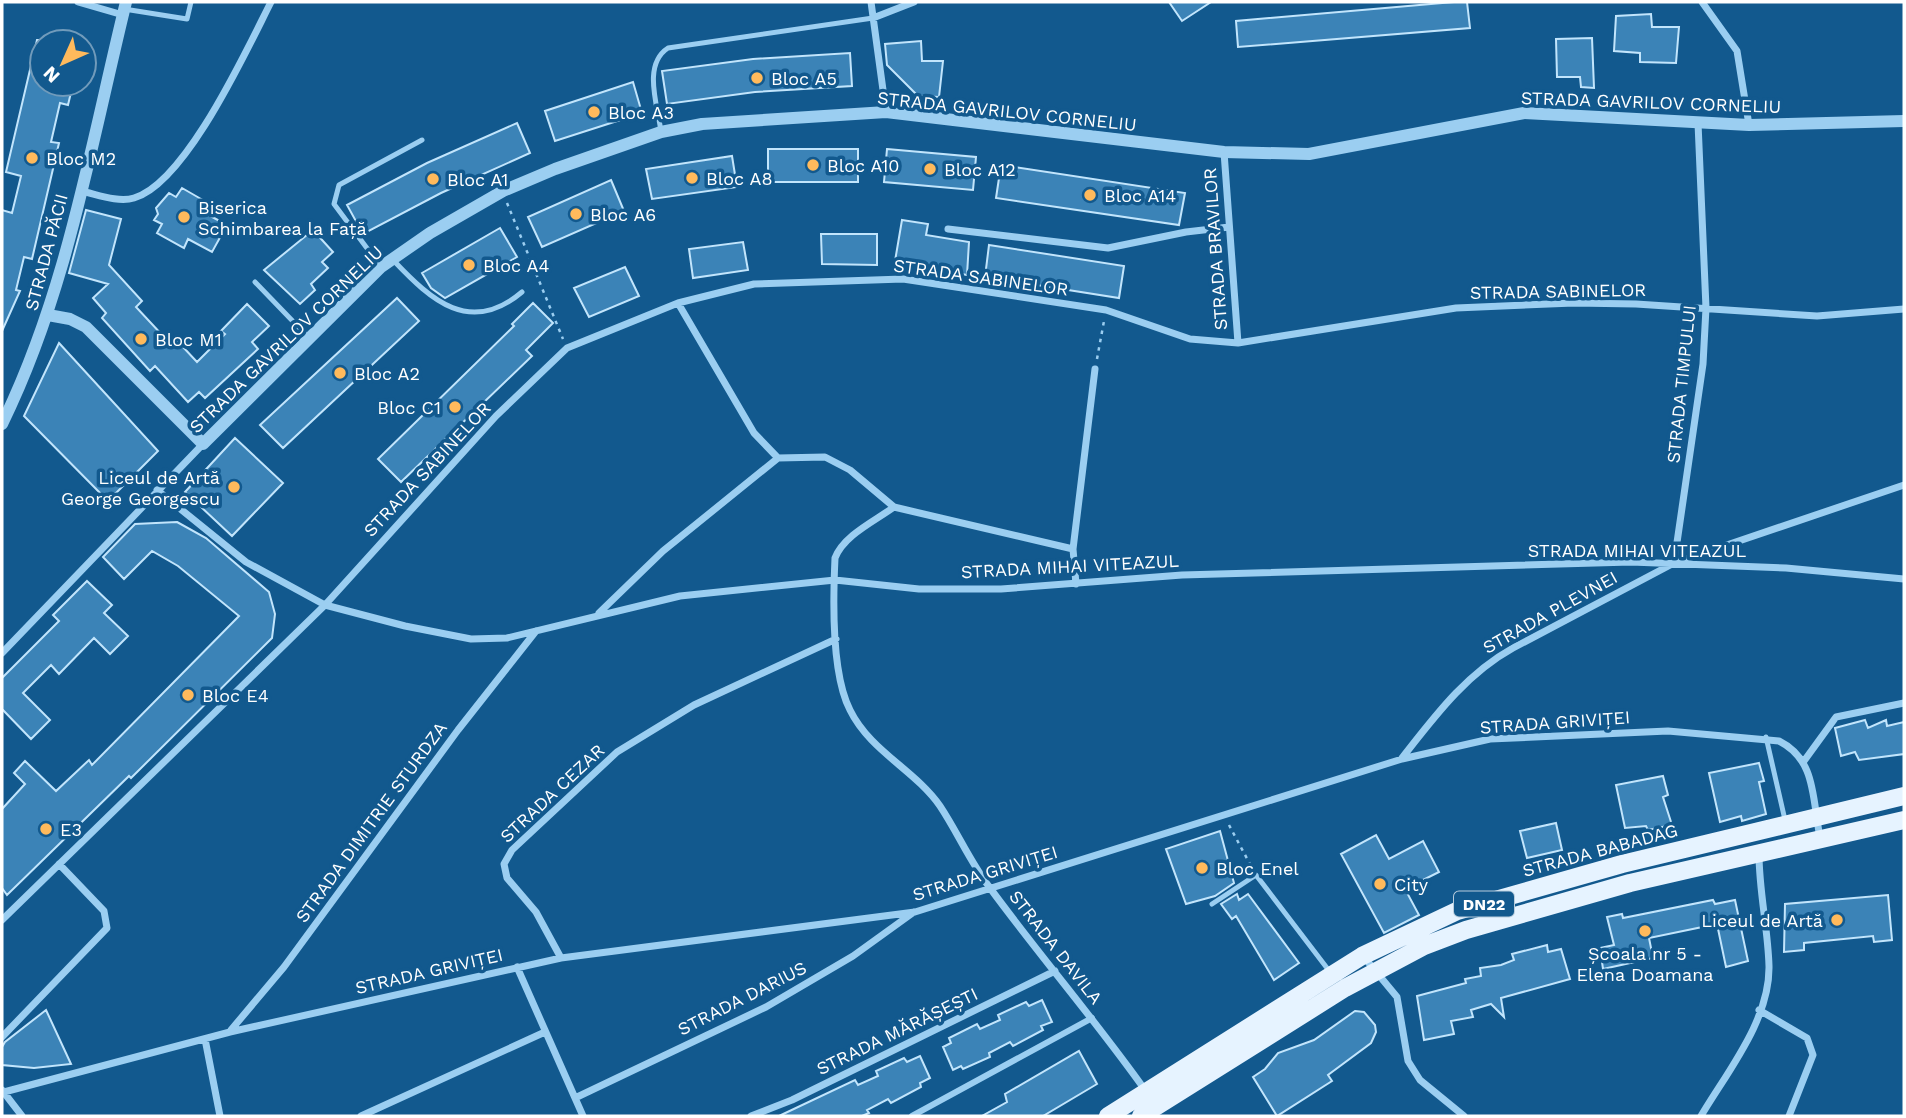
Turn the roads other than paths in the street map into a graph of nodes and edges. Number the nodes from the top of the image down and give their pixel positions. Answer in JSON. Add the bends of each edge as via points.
{"nodes":[{"id":1,"x":78,"y":2,"type":"edge"},
{"id":2,"x":191,"y":2,"type":"edge"},
{"id":3,"x":271,"y":2,"type":"edge"},
{"id":4,"x":871,"y":2,"type":"edge"},
{"id":5,"x":914,"y":2,"type":"edge"},
{"id":6,"x":1702,"y":2,"type":"edge"},
{"id":7,"x":124,"y":8,"type":"edge"},
{"id":8,"x":873,"y":18,"type":"junction"},
{"id":9,"x":886,"y":112,"type":"junction"},
{"id":10,"x":1904,"y":121,"type":"edge"},
{"id":11,"x":1698,"y":123,"type":"junction"},
{"id":12,"x":1749,"y":125,"type":"junction"},
{"id":13,"x":661,"y":132,"type":"junction"},
{"id":14,"x":422,"y":140,"type":"dead end"},
{"id":15,"x":1224,"y":152,"type":"junction"},
{"id":16,"x":80,"y":191,"type":"junction"},
{"id":17,"x":1229,"y":227,"type":"junction"},
{"id":18,"x":948,"y":229,"type":"dead end"},
{"id":19,"x":392,"y":259,"type":"junction"},
{"id":20,"x":381,"y":267,"type":"junction"},
{"id":21,"x":255,"y":282,"type":"dead end"},
{"id":22,"x":522,"y":292,"type":"dead end"},
{"id":23,"x":678,"y":303,"type":"junction"},
{"id":24,"x":1706,"y":308,"type":"junction"},
{"id":25,"x":1904,"y":309,"type":"edge"},
{"id":26,"x":48,"y":315,"type":"junction"},
{"id":27,"x":309,"y":338,"type":"junction"},
{"id":28,"x":1238,"y":343,"type":"junction"},
{"id":29,"x":1096,"y":369,"type":"road end"},
{"id":30,"x":2,"y":424,"type":"edge"},
{"id":31,"x":203,"y":444,"type":"junction"},
{"id":32,"x":778,"y":458,"type":"junction"},
{"id":33,"x":1904,"y":485,"type":"edge"},
{"id":34,"x":157,"y":491,"type":"junction"},
{"id":35,"x":894,"y":508,"type":"junction"},
{"id":36,"x":1073,"y":549,"type":"junction"},
{"id":37,"x":1674,"y":563,"type":"junction"},
{"id":38,"x":1904,"y":579,"type":"edge"},
{"id":39,"x":835,"y":580,"type":"junction"},
{"id":40,"x":1076,"y":584,"type":"junction"},
{"id":41,"x":325,"y":605,"type":"junction"},
{"id":42,"x":599,"y":613,"type":"junction"},
{"id":43,"x":537,"y":631,"type":"junction"},
{"id":44,"x":836,"y":639,"type":"junction"},
{"id":45,"x":2,"y":653,"type":"edge"},
{"id":46,"x":1904,"y":703,"type":"edge"},
{"id":47,"x":1766,"y":737,"type":"junction"},
{"id":48,"x":1402,"y":759,"type":"junction"},
{"id":49,"x":1804,"y":761,"type":"junction"},
{"id":50,"x":1904,"y":796,"type":"edge"},
{"id":51,"x":1816,"y":816,"type":"junction"},
{"id":52,"x":1904,"y":820,"type":"edge"},
{"id":53,"x":1786,"y":823,"type":"junction"},
{"id":54,"x":1820,"y":838,"type":"junction"},
{"id":55,"x":1759,"y":852,"type":"junction"},
{"id":56,"x":59,"y":864,"type":"junction"},
{"id":57,"x":990,"y":888,"type":"junction"},
{"id":58,"x":1212,"y":904,"type":"dead end"},
{"id":59,"x":915,"y":912,"type":"junction"},
{"id":60,"x":2,"y":920,"type":"edge"},
{"id":61,"x":1362,"y":956,"type":"junction"},
{"id":62,"x":561,"y":958,"type":"junction"},
{"id":63,"x":517,"y":967,"type":"junction"},
{"id":64,"x":1375,"y":970,"type":"junction"},
{"id":65,"x":1055,"y":971,"type":"junction"},
{"id":66,"x":1331,"y":974,"type":"junction"},
{"id":67,"x":1759,"y":1010,"type":"junction"},
{"id":68,"x":1092,"y":1018,"type":"junction"},
{"id":69,"x":230,"y":1032,"type":"junction"},
{"id":70,"x":545,"y":1032,"type":"junction"},
{"id":71,"x":2,"y":1037,"type":"edge"},
{"id":72,"x":205,"y":1038,"type":"junction"},
{"id":73,"x":3,"y":1091,"type":"edge"},
{"id":74,"x":575,"y":1098,"type":"junction"},
{"id":75,"x":1148,"y":1109,"type":"edge"},
{"id":76,"x":22,"y":1116,"type":"edge"},
{"id":77,"x":220,"y":1116,"type":"edge"},
{"id":78,"x":361,"y":1116,"type":"edge"},
{"id":79,"x":583,"y":1116,"type":"edge"},
{"id":80,"x":751,"y":1116,"type":"edge"},
{"id":81,"x":912,"y":1116,"type":"edge"},
{"id":82,"x":1108,"y":1116,"type":"edge"},
{"id":83,"x":1464,"y":1116,"type":"edge"},
{"id":84,"x":1701,"y":1116,"type":"edge"},
{"id":85,"x":1789,"y":1116,"type":"edge"}],
"edges":[{"from":1,"to":7,"type":"street"},
{"from":2,"to":7,"type":"lane","via":[[187,19]]},
{"from":3,"to":16,"type":"street","via":[[228,88],[192,144],[155,186],[132,199]]},
{"from":4,"to":8,"type":"street"},
{"from":5,"to":8,"type":"street"},
{"from":6,"to":12,"type":"street","via":[[1737,51]]},
{"from":7,"to":16,"type":"street","name":"STRADA PĂCII"},
{"from":8,"to":9,"type":"street"},
{"from":8,"to":13,"type":"lane","via":[[668,48],[660,53],[653,70]]},
{"from":9,"to":13,"type":"street","name":"STRADA GAVRILOV CORNELIU","via":[[702,124]]},
{"from":9,"to":15,"type":"street","name":"STRADA GAVRILOV CORNELIU"},
{"from":10,"to":12,"type":"street","name":"STRADA GAVRILOV CORNELIU"},
{"from":11,"to":12,"type":"street","name":"STRADA GAVRILOV CORNELIU"},
{"from":11,"to":15,"type":"street","name":"STRADA GAVRILOV CORNELIU","via":[[1524,113],[1326,152]]},
{"from":11,"to":24,"type":"street","name":"STRADA TIMPULUI"},
{"from":13,"to":19,"type":"street","name":"STRADA GAVRILOV CORNELIU","via":[[503,191]]},
{"from":14,"to":20,"type":"lane","via":[[339,185],[335,192],[334,204]]},
{"from":15,"to":17,"type":"street","name":"STRADA BRAVILOR"},
{"from":16,"to":26,"type":"street","name":"STRADA PĂCII"},
{"from":17,"to":18,"type":"street","via":[[1108,248]]},
{"from":17,"to":28,"type":"street","name":"STRADA BRAVILOR"},
{"from":19,"to":20,"type":"street","name":"STRADA GAVRILOV CORNELIU"},
{"from":19,"to":22,"type":"lane","via":[[430,296],[461,312],[493,310]]},
{"from":20,"to":27,"type":"street","name":"STRADA GAVRILOV CORNELIU"},
{"from":21,"to":27,"type":"lane"},
{"from":23,"to":28,"type":"street","name":"STRADA SABINELOR","via":[[754,284],[903,279],[1106,310],[1190,339]]},
{"from":23,"to":32,"type":"street","via":[[754,433]]},
{"from":23,"to":41,"type":"street","name":"STRADA SABINELOR","via":[[567,348],[496,416]]},
{"from":24,"to":25,"type":"street","name":"STRADA SABINELOR","via":[[1817,316]]},
{"from":24,"to":28,"type":"street","name":"STRADA SABINELOR","via":[[1574,303],[1456,308]]},
{"from":24,"to":37,"type":"street","name":"STRADA TIMPULUI","via":[[1703,364]]},
{"from":26,"to":30,"type":"street","name":"STRADA PĂCII"},
{"from":26,"to":31,"type":"street","via":[[86,327]]},
{"from":27,"to":31,"type":"street","name":"STRADA GAVRILOV CORNELIU"},
{"from":29,"to":36,"type":"street"},
{"from":31,"to":34,"type":"street","name":"STRADA GAVRILOV CORNELIU"},
{"from":32,"to":35,"type":"street","via":[[825,457],[850,470]]},
{"from":32,"to":42,"type":"street","via":[[663,551]]},
{"from":33,"to":37,"type":"street","name":"STRADA PLEVNEI"},
{"from":34,"to":41,"type":"street","name":"STRADA MIHAI VITEAZUL","via":[[246,562]]},
{"from":34,"to":45,"type":"street","name":"STRADA GAVRILOV CORNELIU"},
{"from":35,"to":36,"type":"street"},
{"from":35,"to":39,"type":"street","name":"STRADA DAVILA","via":[[839,548]]},
{"from":36,"to":40,"type":"street"},
{"from":37,"to":38,"type":"street","name":"STRADA MIHAI VITEAZUL"},
{"from":37,"to":40,"type":"street","name":"STRADA MIHAI VITEAZUL","via":[[1196,575]]},
{"from":37,"to":48,"type":"street","name":"STRADA PLEVNEI","via":[[1490,660],[1458,690]]},
{"from":39,"to":40,"type":"street","name":"STRADA MIHAI VITEAZUL","via":[[919,589]]},
{"from":39,"to":42,"type":"street","name":"STRADA MIHAI VITEAZUL","via":[[680,596]]},
{"from":39,"to":44,"type":"street","name":"STRADA DAVILA"},
{"from":41,"to":43,"type":"street","name":"STRADA MIHAI VITEAZUL","via":[[471,639]]},
{"from":41,"to":56,"type":"street","name":"STRADA SABINELOR"},
{"from":42,"to":43,"type":"street","name":"STRADA MIHAI VITEAZUL"},
{"from":43,"to":69,"type":"street","name":"STRADA DIMITRIE STURDZA","via":[[458,730],[285,967]]},
{"from":44,"to":57,"type":"street","name":"STRADA DAVILA","via":[[842,692],[858,725],[940,806]]},
{"from":44,"to":62,"type":"street","name":"STRADA CEZAR","via":[[694,705],[617,752],[512,850],[504,864],[507,878],[536,912]]},
{"from":46,"to":49,"type":"street","via":[[1836,717]]},
{"from":47,"to":48,"type":"street","name":"STRADA GRIVIȚEI","via":[[1668,731],[1490,739]]},
{"from":47,"to":49,"type":"street","name":"STRADA GRIVIȚEI","via":[[1794,748]]},
{"from":47,"to":53,"type":"lane"},
{"from":48,"to":57,"type":"street","name":"STRADA GRIVIȚEI"},
{"from":49,"to":51,"type":"street"},
{"from":50,"to":51,"type":"main road","name":"STRADA BABADAG","number":"DN22"},
{"from":51,"to":53,"type":"main road","name":"STRADA BABADAG","number":"DN22"},
{"from":51,"to":54,"type":"street"},
{"from":52,"to":54,"type":"main road","name":"STRADA BABADAG"},
{"from":53,"to":61,"type":"main road","name":"STRADA BABADAG","number":"DN22","via":[[1457,911]]},
{"from":54,"to":55,"type":"main road","name":"STRADA BABADAG"},
{"from":55,"to":64,"type":"main road","name":"STRADA BABADAG","via":[[1466,930]]},
{"from":55,"to":67,"type":"street","via":[[1769,968]]},
{"from":56,"to":60,"type":"street","name":"STRADA SABINELOR"},
{"from":56,"to":71,"type":"street","via":[[104,911],[107,928]]},
{"from":57,"to":59,"type":"street","name":"STRADA GRIVIȚEI"},
{"from":57,"to":65,"type":"street","name":"STRADA DAVILA"},
{"from":58,"to":66,"type":"lane","via":[[1256,875]]},
{"from":59,"to":62,"type":"street","name":"STRADA GRIVIȚEI"},
{"from":59,"to":74,"type":"street","name":"STRADA DARIUS","via":[[853,956],[766,1007]]},
{"from":61,"to":64,"type":"street"},
{"from":61,"to":66,"type":"main road","name":"STRADA BABADAG","number":"DN22"},
{"from":62,"to":63,"type":"street","name":"STRADA GRIVIȚEI"},
{"from":63,"to":69,"type":"street","name":"STRADA GRIVIȚEI"},
{"from":63,"to":70,"type":"street"},
{"from":64,"to":75,"type":"main road","name":"STRADA BABADAG"},
{"from":64,"to":83,"type":"street","via":[[1397,997],[1408,1060],[1420,1080]]},
{"from":65,"to":68,"type":"street","name":"STRADA DAVILA"},
{"from":65,"to":80,"type":"street","name":"STRADA MĂRĂȘEȘTI"},
{"from":66,"to":75,"type":"main road","name":"STRADA BABADAG","number":"DN22"},
{"from":67,"to":84,"type":"street","via":[[1747,1040]]},
{"from":67,"to":85,"type":"street","via":[[1807,1038],[1813,1055]]},
{"from":68,"to":75,"type":"street","name":"STRADA DAVILA"},
{"from":68,"to":81,"type":"street"},
{"from":69,"to":72,"type":"street","name":"STRADA GRIVIȚEI"},
{"from":70,"to":74,"type":"street"},
{"from":70,"to":78,"type":"street"},
{"from":72,"to":73,"type":"street","name":"STRADA GRIVIȚEI"},
{"from":72,"to":77,"type":"street"},
{"from":73,"to":76,"type":"street"},
{"from":74,"to":79,"type":"street"},
{"from":75,"to":82,"type":"main road","name":"STRADA BABADAG","number":"DN22"}]}
